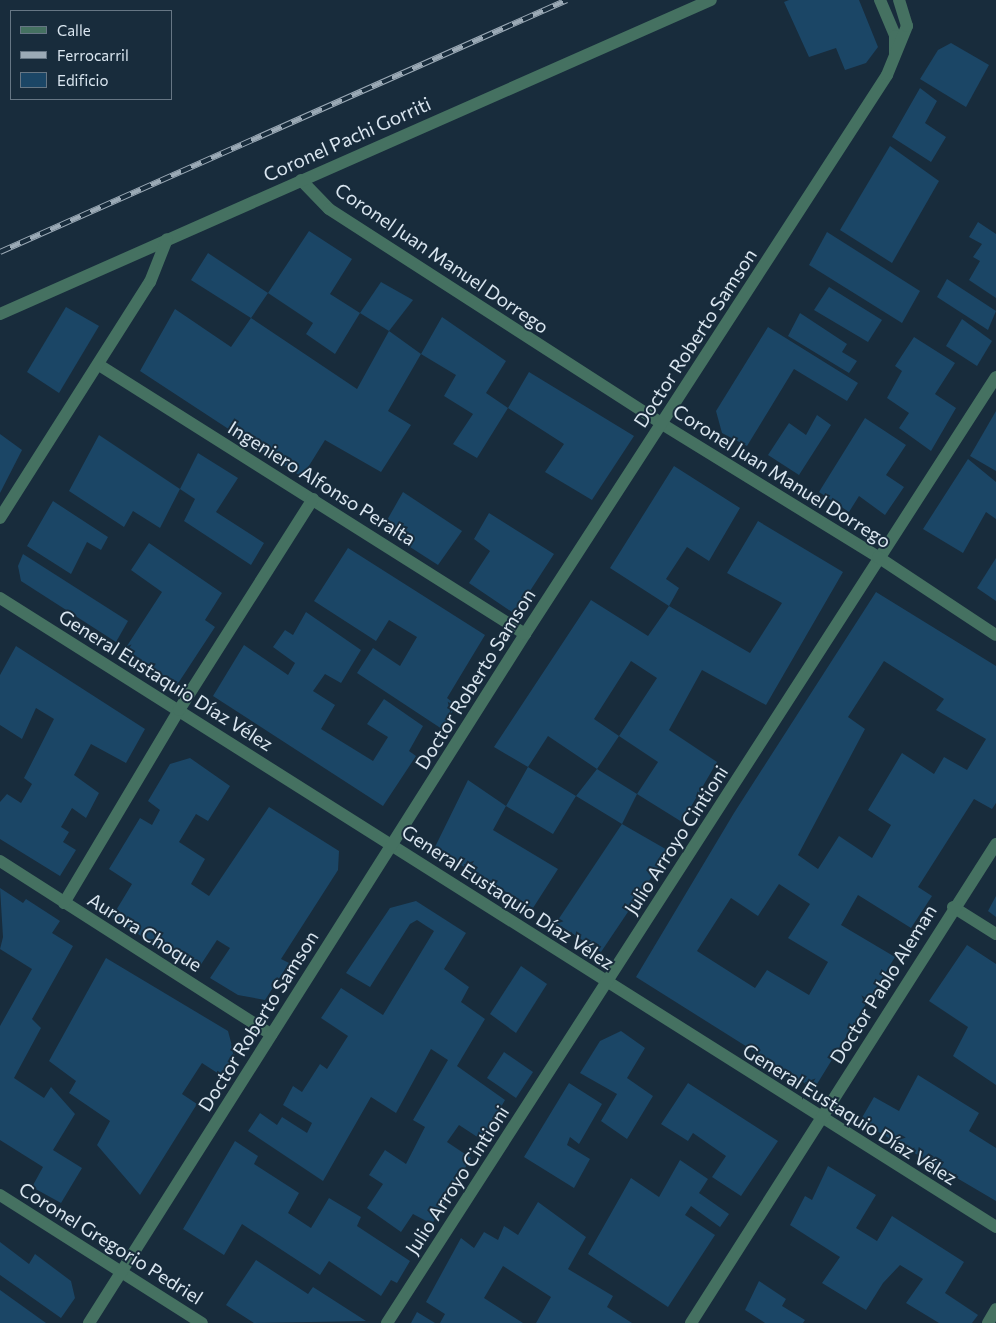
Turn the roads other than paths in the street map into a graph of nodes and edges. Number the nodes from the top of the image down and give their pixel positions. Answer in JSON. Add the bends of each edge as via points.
{"nodes":[{"id":1,"x":711,"y":0,"type":"edge"},
{"id":2,"x":880,"y":0,"type":"edge"},
{"id":3,"x":899,"y":0,"type":"edge"},
{"id":4,"x":895,"y":56,"type":"junction"},
{"id":5,"x":301,"y":180,"type":"junction"},
{"id":6,"x":167,"y":239,"type":"junction"},
{"id":7,"x":0,"y":314,"type":"edge"},
{"id":8,"x":99,"y":364,"type":"junction"},
{"id":9,"x":996,"y":377,"type":"edge"},
{"id":10,"x":662,"y":424,"type":"junction"},
{"id":11,"x":312,"y":499,"type":"junction"},
{"id":12,"x":0,"y":518,"type":"edge"},
{"id":13,"x":878,"y":558,"type":"junction"},
{"id":14,"x":0,"y":598,"type":"edge"},
{"id":15,"x":525,"y":634,"type":"junction"},
{"id":16,"x":996,"y":635,"type":"edge"},
{"id":17,"x":179,"y":710,"type":"junction"},
{"id":18,"x":394,"y":844,"type":"junction"},
{"id":19,"x":996,"y":844,"type":"edge"},
{"id":20,"x":0,"y":861,"type":"edge"},
{"id":21,"x":64,"y":903,"type":"junction"},
{"id":22,"x":953,"y":907,"type":"junction"},
{"id":23,"x":996,"y":934,"type":"edge"},
{"id":24,"x":606,"y":984,"type":"junction"},
{"id":25,"x":271,"y":1034,"type":"junction"},
{"id":26,"x":821,"y":1117,"type":"junction"},
{"id":27,"x":0,"y":1195,"type":"edge"},
{"id":28,"x":996,"y":1228,"type":"edge"},
{"id":29,"x":122,"y":1272,"type":"junction"},
{"id":30,"x":996,"y":1309,"type":"edge"},
{"id":31,"x":89,"y":1323,"type":"edge"},
{"id":32,"x":202,"y":1323,"type":"edge"},
{"id":33,"x":387,"y":1323,"type":"edge"},
{"id":34,"x":690,"y":1323,"type":"edge"},
{"id":35,"x":988,"y":1323,"type":"edge"}],
"edges":[{"from":1,"to":5,"type":"street","name":"Coronel Pachi Gorriti"},
{"from":2,"to":4,"type":"street","via":[[895,36]]},
{"from":3,"to":4,"type":"street","name":"Doctor Roberto Samson","via":[[907,26]]},
{"from":4,"to":10,"type":"street","name":"Doctor Roberto Samson","via":[[882,83]]},
{"from":5,"to":6,"type":"street","name":"Coronel Pachi Gorriti"},
{"from":5,"to":10,"type":"street","name":"Coronel Juan Manuel Dorrego","via":[[329,209]]},
{"from":6,"to":7,"type":"street","name":"Coronel Pachi Gorriti"},
{"from":6,"to":8,"type":"street","via":[[150,282]]},
{"from":8,"to":11,"type":"street","name":"Ingeniero Alfonso Peralta"},
{"from":8,"to":12,"type":"street"},
{"from":9,"to":13,"type":"street","name":"Julio Arroyo Cintioni"},
{"from":10,"to":13,"type":"street","name":"Coronel Juan Manuel Dorrego"},
{"from":10,"to":15,"type":"street","name":"Doctor Roberto Samson"},
{"from":11,"to":15,"type":"street","name":"Ingeniero Alfonso Peralta"},
{"from":11,"to":17,"type":"street"},
{"from":13,"to":16,"type":"street","name":"Coronel Juan Manuel Dorrego"},
{"from":13,"to":24,"type":"street","name":"Julio Arroyo Cintioni"},
{"from":14,"to":17,"type":"street","name":"General Eustaquio Díaz Vélez"},
{"from":15,"to":18,"type":"street","name":"Doctor Roberto Samson"},
{"from":17,"to":18,"type":"street","name":"General Eustaquio Díaz Vélez"},
{"from":17,"to":21,"type":"street"},
{"from":18,"to":24,"type":"street","name":"General Eustaquio Díaz Vélez"},
{"from":18,"to":25,"type":"street","name":"Doctor Roberto Samson"},
{"from":19,"to":22,"type":"street","name":"Doctor Pablo Aleman"},
{"from":20,"to":21,"type":"street","name":"Aurora Choque"},
{"from":21,"to":25,"type":"street","name":"Aurora Choque"},
{"from":22,"to":23,"type":"street"},
{"from":22,"to":26,"type":"street","name":"Doctor Pablo Aleman"},
{"from":24,"to":26,"type":"street","name":"General Eustaquio Díaz Vélez"},
{"from":24,"to":33,"type":"street","name":"Julio Arroyo Cintioni"},
{"from":25,"to":29,"type":"street","name":"Doctor Roberto Samson"},
{"from":26,"to":28,"type":"street","name":"General Eustaquio Díaz Vélez"},
{"from":26,"to":34,"type":"street","name":"Doctor Pablo Aleman"},
{"from":27,"to":29,"type":"street","name":"Coronel Gregorio Pedriel"},
{"from":29,"to":31,"type":"street","name":"Doctor Roberto Samson"},
{"from":29,"to":32,"type":"street","name":"Coronel Gregorio Pedriel"},
{"from":30,"to":35,"type":"street"}]}
